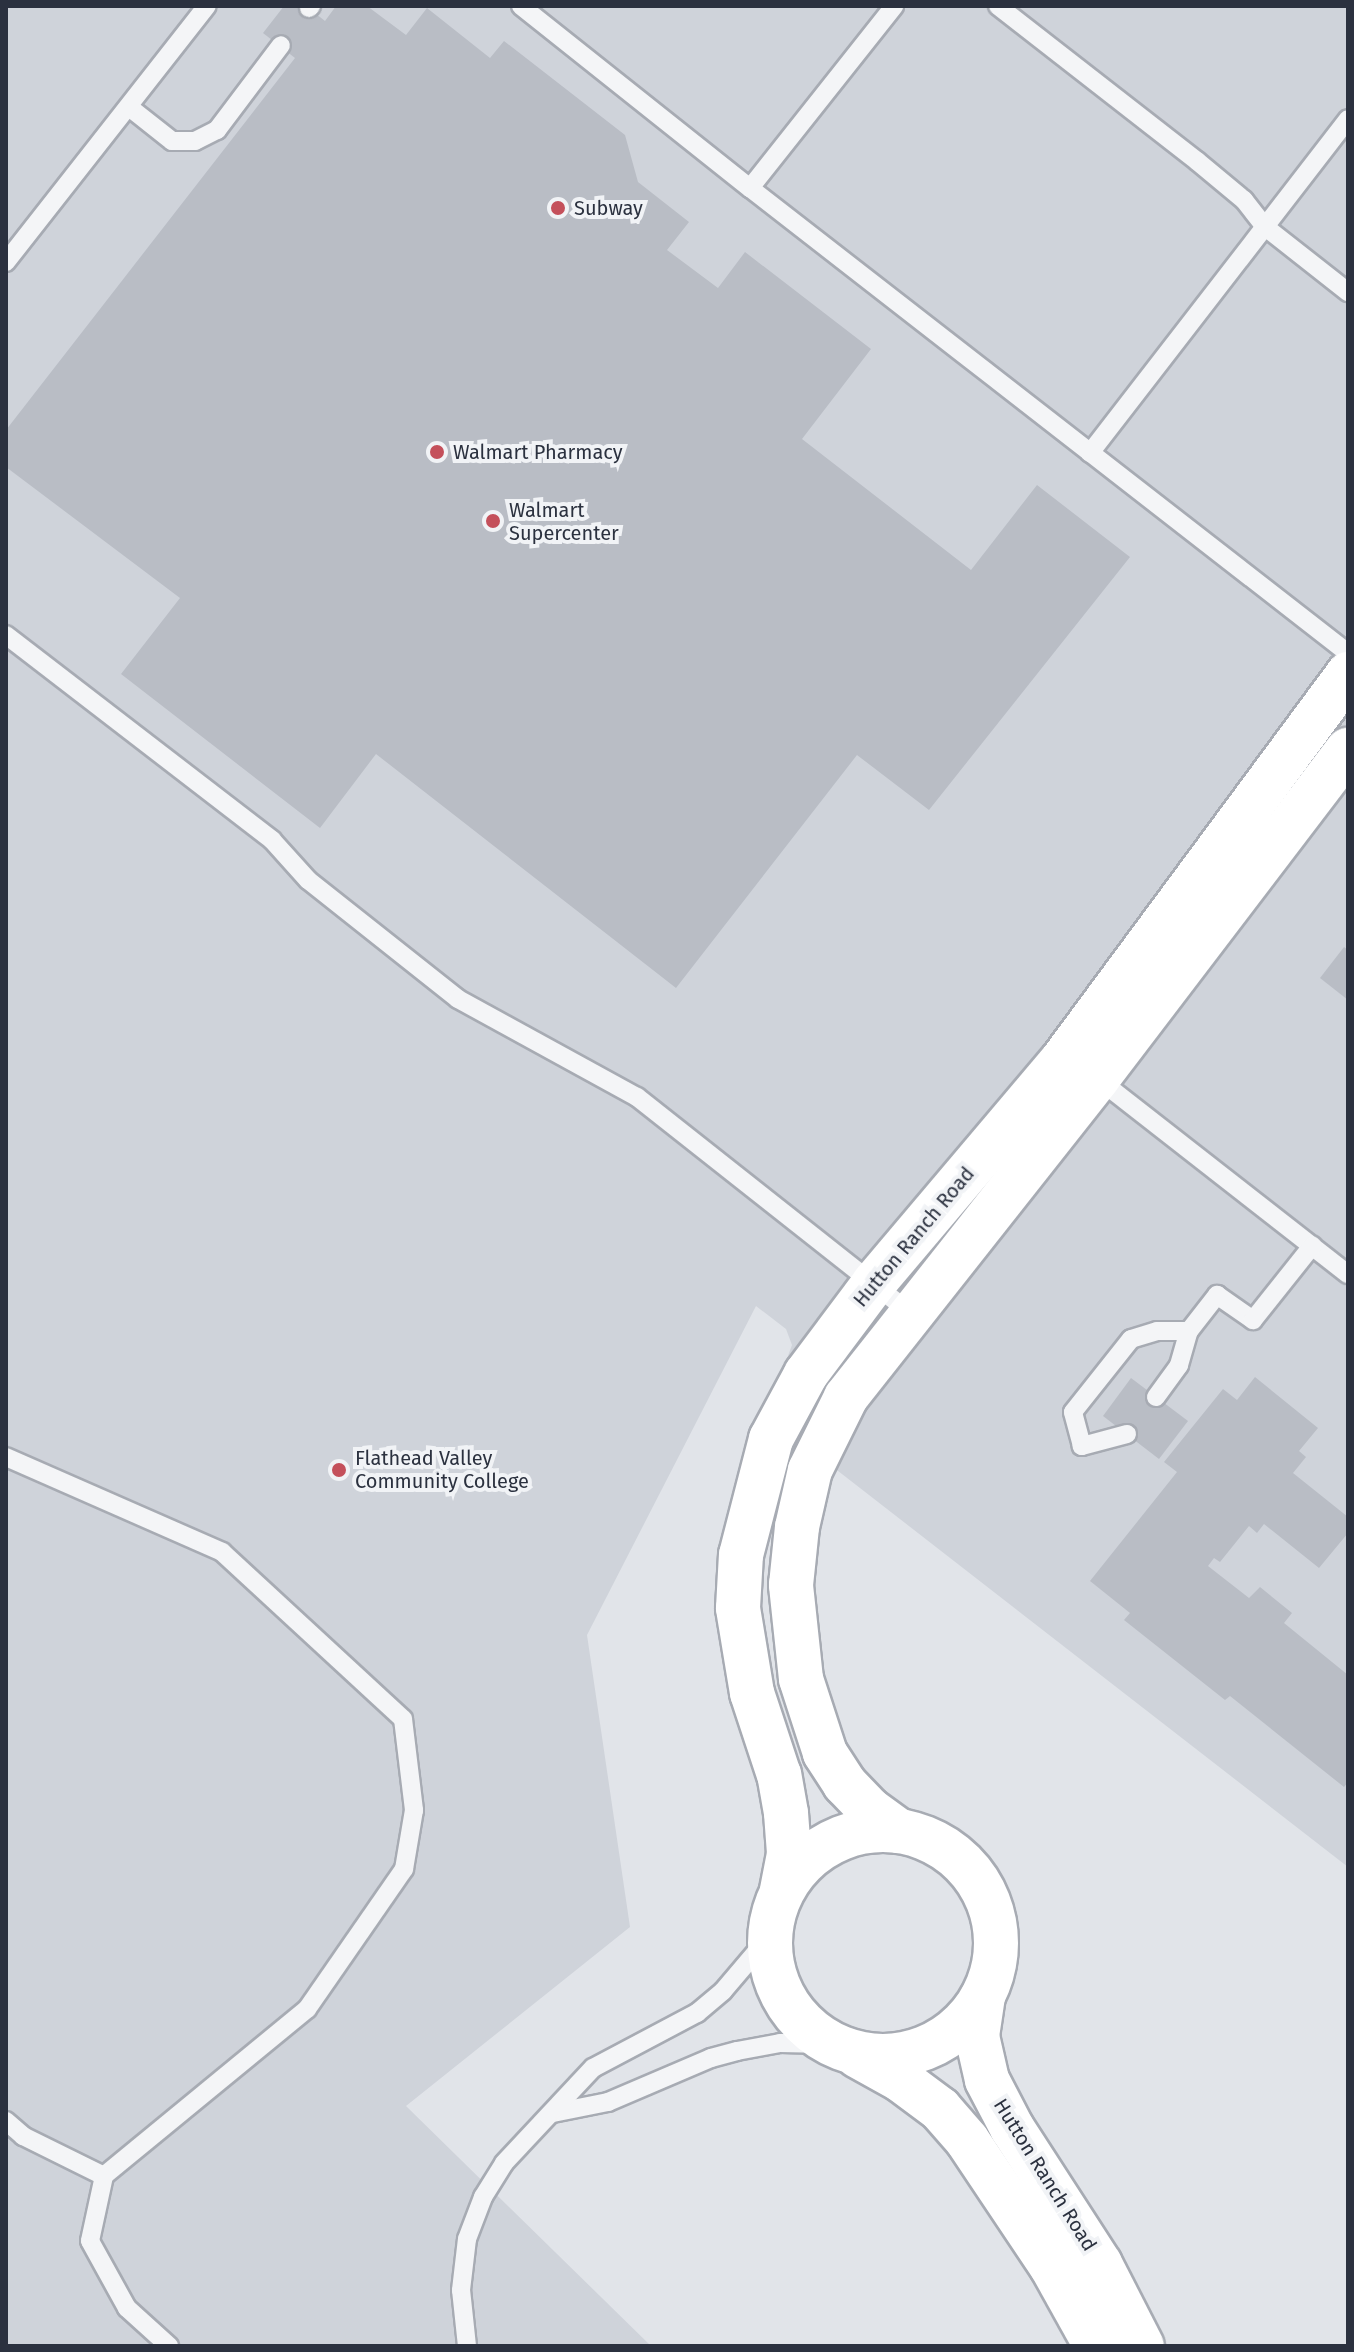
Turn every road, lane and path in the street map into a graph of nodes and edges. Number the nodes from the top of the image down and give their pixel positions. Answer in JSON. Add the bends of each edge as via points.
{"nodes":[{"id":1,"x":207,"y":6,"type":"edge"},
{"id":2,"x":521,"y":6,"type":"edge"},
{"id":3,"x":894,"y":6,"type":"edge"},
{"id":4,"x":998,"y":6,"type":"edge"},
{"id":5,"x":281,"y":45,"type":"dead end"},
{"id":6,"x":129,"y":107,"type":"junction"},
{"id":7,"x":1348,"y":119,"type":"edge"},
{"id":8,"x":750,"y":188,"type":"junction"},
{"id":9,"x":1264,"y":226,"type":"junction"},
{"id":10,"x":6,"y":262,"type":"edge"},
{"id":11,"x":1348,"y":292,"type":"edge"},
{"id":12,"x":1090,"y":453,"type":"junction"},
{"id":13,"x":6,"y":635,"type":"edge"},
{"id":14,"x":1348,"y":653,"type":"edge"},
{"id":15,"x":1348,"y":674,"type":"edge"},
{"id":16,"x":1348,"y":750,"type":"edge"},
{"id":17,"x":1079,"y":1070,"type":"junction"},
{"id":18,"x":1312,"y":1246,"type":"junction"},
{"id":19,"x":1348,"y":1274,"type":"edge"},
{"id":20,"x":874,"y":1283,"type":"junction"},
{"id":21,"x":912,"y":1314,"type":"junction"},
{"id":22,"x":1189,"y":1331,"type":"junction"},
{"id":23,"x":1156,"y":1397,"type":"dead end"},
{"id":24,"x":1127,"y":1434,"type":"dead end"},
{"id":25,"x":6,"y":1457,"type":"edge"},
{"id":26,"x":899,"y":1831,"type":"junction"},
{"id":27,"x":782,"y":1890,"type":"junction"},
{"id":28,"x":769,"y":1937,"type":"junction"},
{"id":29,"x":983,"y":1996,"type":"junction"},
{"id":30,"x":839,"y":2047,"type":"junction"},
{"id":31,"x":553,"y":2113,"type":"junction"},
{"id":32,"x":6,"y":2121,"type":"edge"},
{"id":33,"x":104,"y":2176,"type":"junction"},
{"id":34,"x":169,"y":2346,"type":"edge"},
{"id":35,"x":467,"y":2346,"type":"edge"},
{"id":36,"x":1096,"y":2346,"type":"edge"},
{"id":37,"x":1142,"y":2346,"type":"edge"}],
"edges":[{"from":1,"to":6,"type":"lane"},
{"from":2,"to":8,"type":"lane"},
{"from":3,"to":8,"type":"lane"},
{"from":4,"to":9,"type":"lane","via":[[1197,161],[1244,200]]},
{"from":5,"to":6,"type":"lane","via":[[217,130],[195,141],[172,141]]},
{"from":6,"to":10,"type":"lane"},
{"from":7,"to":9,"type":"lane"},
{"from":8,"to":12,"type":"lane"},
{"from":9,"to":11,"type":"lane"},
{"from":9,"to":12,"type":"lane"},
{"from":12,"to":14,"type":"lane"},
{"from":13,"to":20,"type":"lane","via":[[272,840],[308,880],[458,999],[637,1097]]},
{"from":15,"to":17,"type":"main road","name":"Hutton Ranch Road"},
{"from":16,"to":17,"type":"main road","name":"Hutton Ranch Road"},
{"from":17,"to":18,"type":"lane"},
{"from":17,"to":20,"type":"main road","name":"Hutton Ranch Road"},
{"from":17,"to":21,"type":"main road","name":"Hutton Ranch Road"},
{"from":18,"to":19,"type":"lane"},
{"from":18,"to":22,"type":"lane","via":[[1253,1320],[1217,1295]]},
{"from":20,"to":21,"type":"lane"},
{"from":20,"to":27,"type":"main road","name":"Hutton Ranch Road","via":[[806,1374],[771,1439],[741,1555],[738,1608],[744,1653],[779,1775],[789,1832]]},
{"from":21,"to":26,"type":"main road","name":"Hutton Ranch Road","via":[[846,1397],[810,1470],[791,1585],[801,1679],[825,1753],[845,1784]]},
{"from":22,"to":23,"type":"lane","via":[[1179,1365]]},
{"from":22,"to":24,"type":"lane","via":[[1157,1331],[1131,1339],[1073,1412],[1082,1446]]},
{"from":25,"to":33,"type":"lane","via":[[222,1552],[403,1719],[414,1810],[404,1869],[307,2009]]},
{"from":26,"to":27,"type":"main road","via":[[864,1831],[831,1842],[803,1862]]},
{"from":26,"to":29,"type":"main road","via":[[933,1841],[962,1861],[983,1889],[995,1922],[996,1958]]},
{"from":27,"to":28,"type":"main road"},
{"from":28,"to":30,"type":"main road","via":[[772,1969],[783,1999],[802,2024]]},
{"from":28,"to":31,"type":"lane","via":[[697,2013],[593,2068]]},
{"from":29,"to":30,"type":"main road","via":[[965,2022],[935,2045],[900,2056],[863,2056]]},
{"from":29,"to":37,"type":"main road","name":"Hutton Ranch Road","via":[[977,2036],[987,2080],[1100,2264]]},
{"from":30,"to":31,"type":"lane","via":[[780,2043],[737,2051],[608,2102]]},
{"from":30,"to":36,"type":"main road","via":[[901,2080],[940,2109],[967,2140],[1052,2267]]},
{"from":31,"to":35,"type":"lane","via":[[504,2163],[467,2239],[461,2290]]},
{"from":32,"to":33,"type":"lane","via":[[23,2136]]},
{"from":33,"to":34,"type":"lane","via":[[90,2241],[127,2308]]}]}
